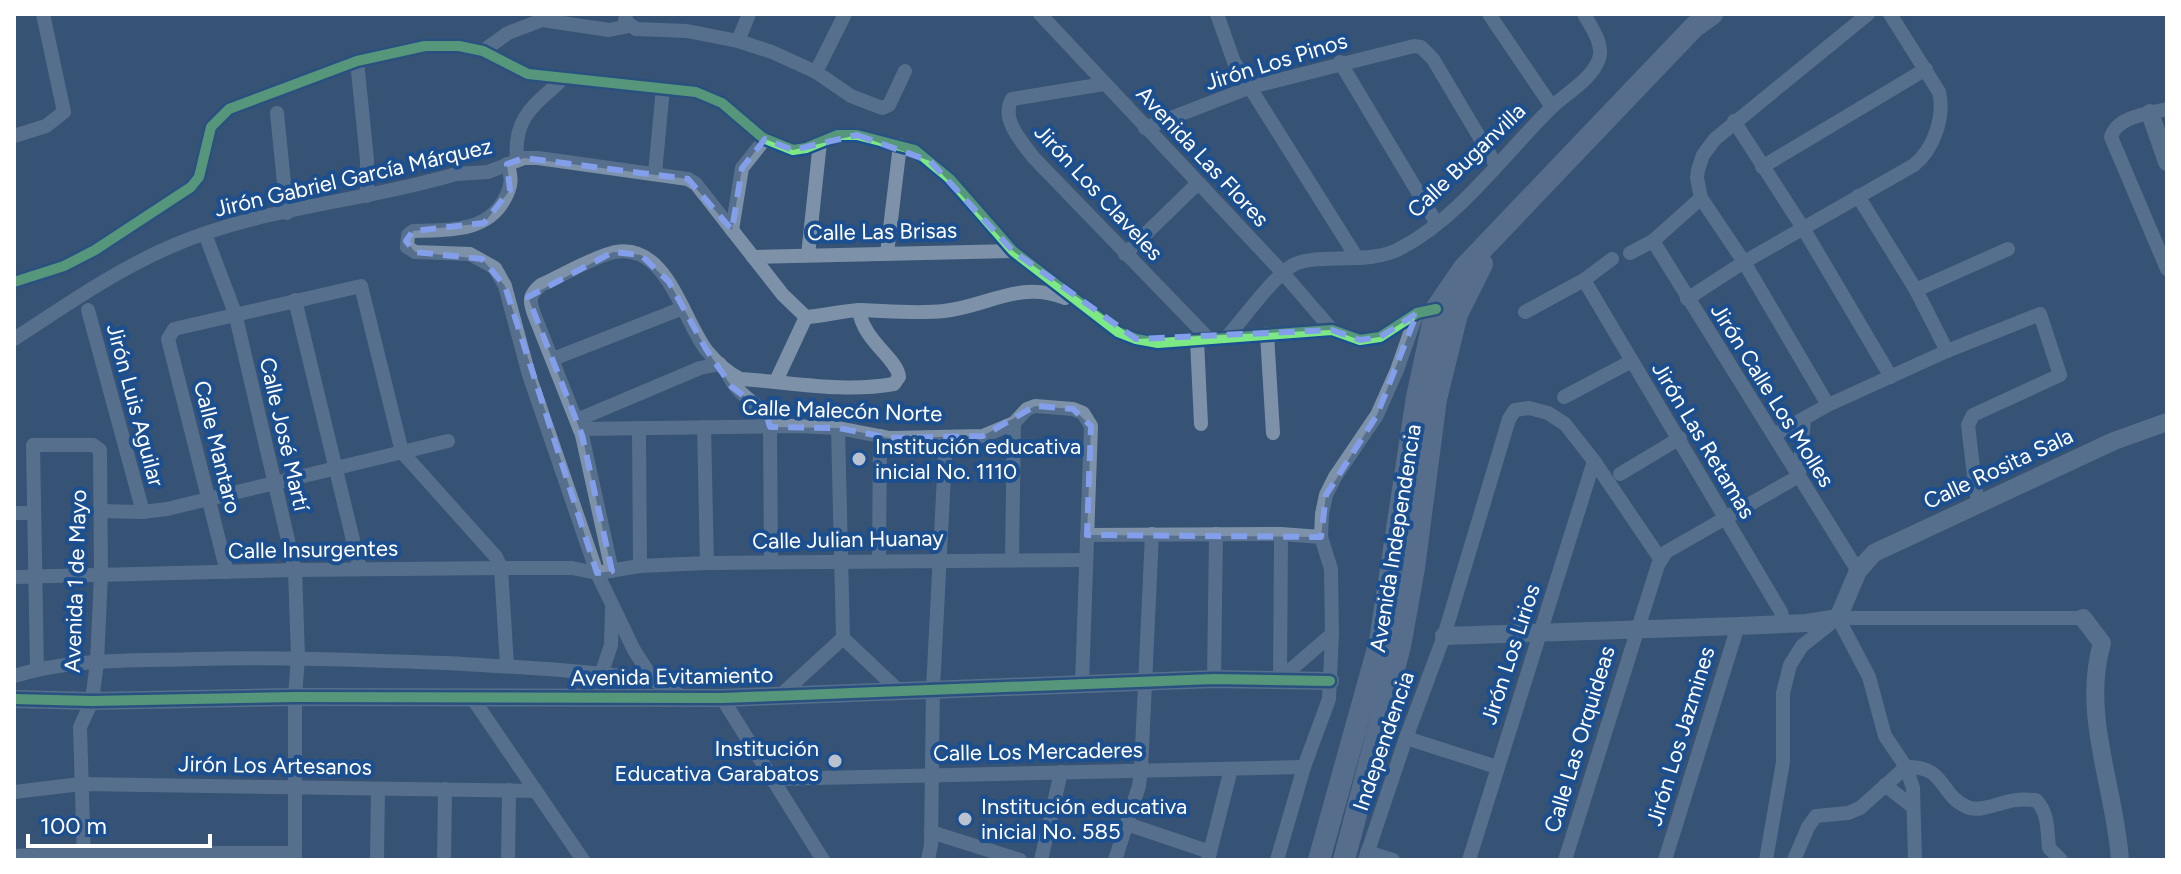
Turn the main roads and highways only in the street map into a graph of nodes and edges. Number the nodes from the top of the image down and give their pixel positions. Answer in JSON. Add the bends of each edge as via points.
{"nodes":[{"id":1,"x":1712,"y":14,"type":"edge"},
{"id":2,"x":1499,"y":232,"type":"junction"},
{"id":3,"x":1319,"y":860,"type":"edge"},
{"id":4,"x":1344,"y":860,"type":"edge"}],
"edges":[{"from":1,"to":2,"type":"main road","name":"Avenida Independencia"},
{"from":2,"to":3,"type":"main road","name":"Avenida Independencia","via":[[1427,311],[1380,641]]},
{"from":2,"to":4,"type":"main road","name":"Avenida Independencia","via":[[1457,314],[1436,399],[1400,646]]}]}
